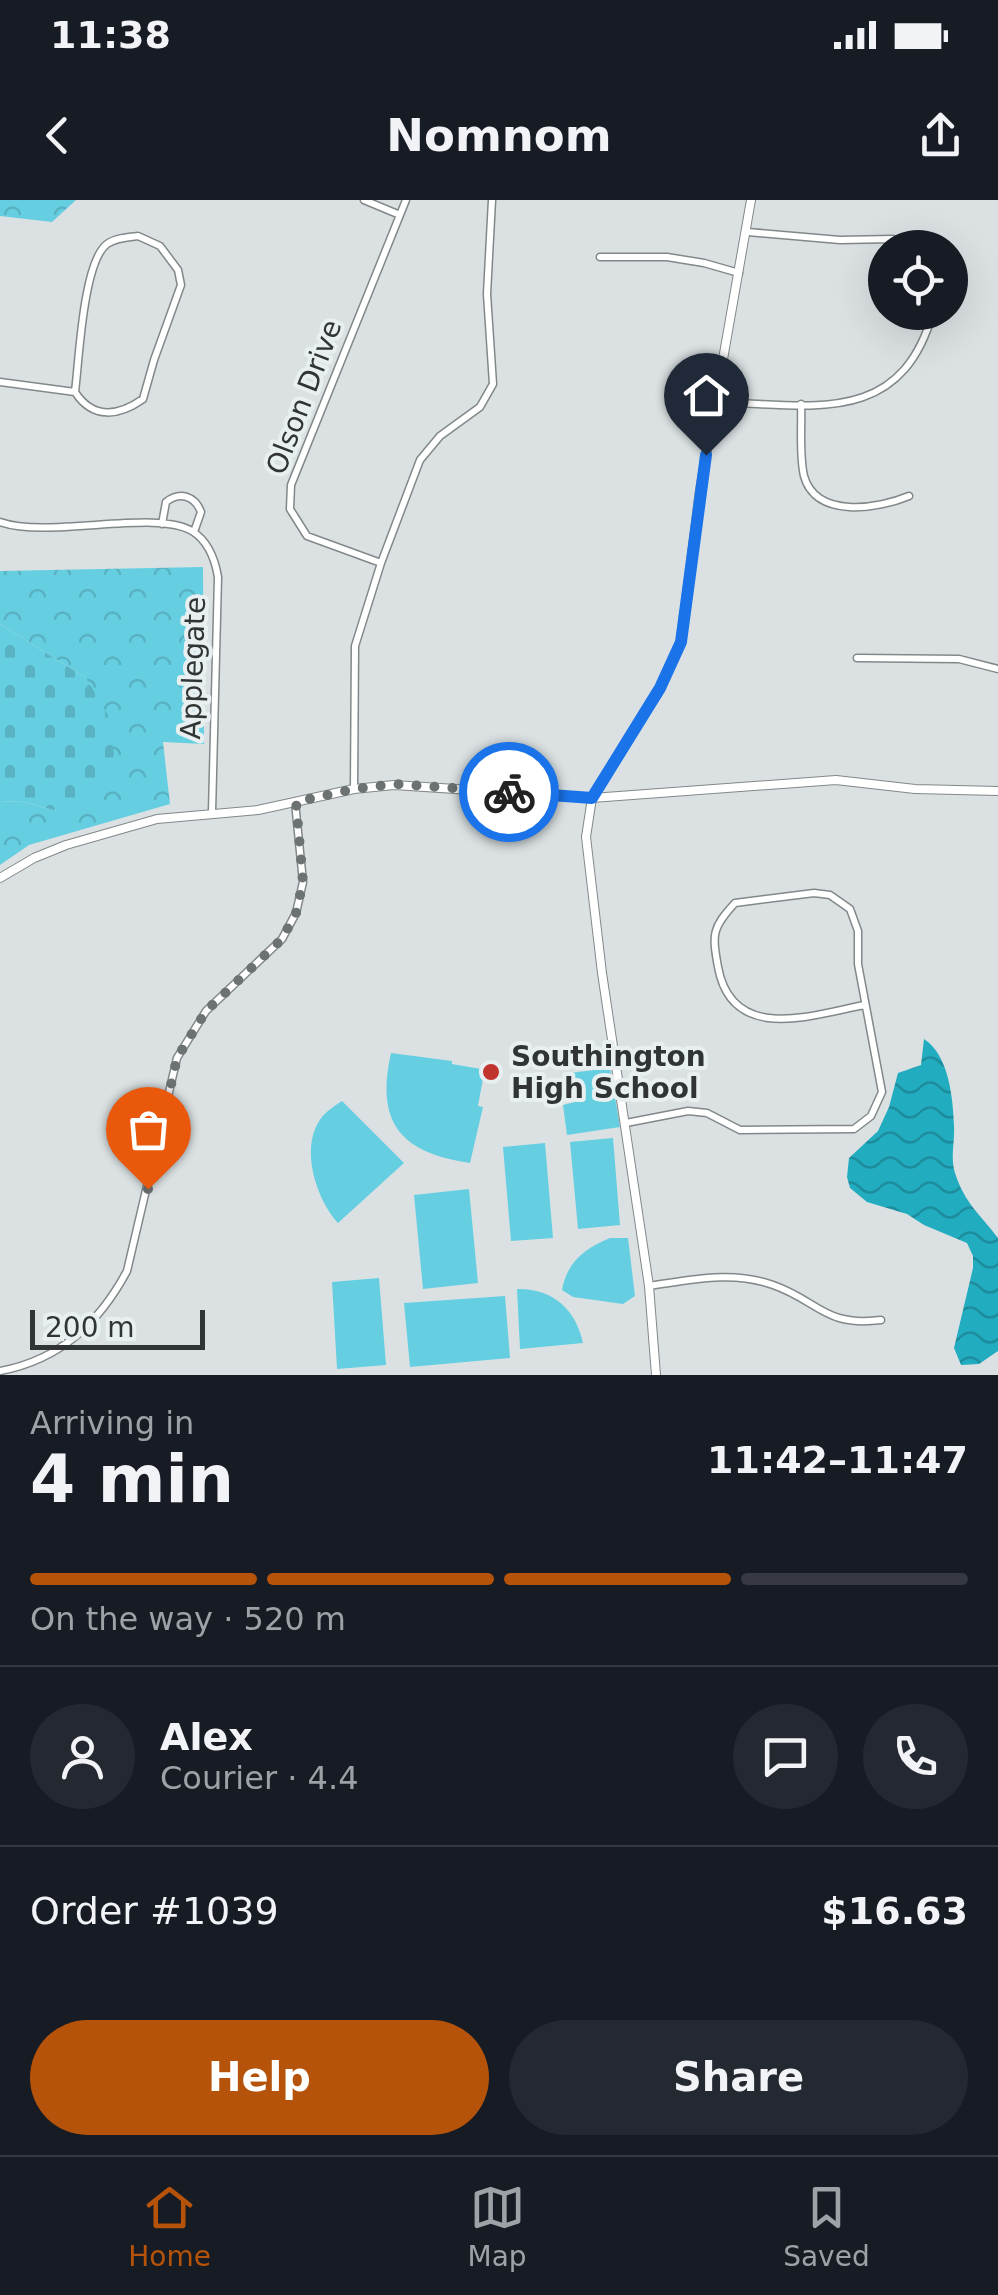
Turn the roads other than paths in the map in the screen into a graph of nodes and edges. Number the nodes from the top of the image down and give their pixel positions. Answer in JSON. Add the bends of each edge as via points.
{"nodes":[{"id":1,"x":364,"y":200,"type":"edge"},
{"id":2,"x":406,"y":200,"type":"edge"},
{"id":3,"x":492,"y":200,"type":"edge"},
{"id":4,"x":751,"y":200,"type":"edge"},
{"id":5,"x":400,"y":214,"type":"junction"},
{"id":6,"x":748,"y":232,"type":"junction"},
{"id":7,"x":868,"y":239,"type":"edge"},
{"id":8,"x":600,"y":256,"type":"dead end"},
{"id":9,"x":740,"y":273,"type":"junction"},
{"id":10,"x":928,"y":330,"type":"edge"},
{"id":11,"x":0,"y":382,"type":"edge"},
{"id":12,"x":75,"y":392,"type":"junction"},
{"id":13,"x":716,"y":402,"type":"junction"},
{"id":14,"x":801,"y":404,"type":"junction"},
{"id":15,"x":908,"y":496,"type":"dead end"},
{"id":16,"x":0,"y":522,"type":"edge"},
{"id":17,"x":162,"y":524,"type":"junction"},
{"id":18,"x":194,"y":532,"type":"junction"},
{"id":19,"x":380,"y":563,"type":"junction"},
{"id":20,"x":857,"y":658,"type":"dead end"},
{"id":21,"x":998,"y":669,"type":"edge"},
{"id":22,"x":354,"y":789,"type":"junction"},
{"id":23,"x":998,"y":791,"type":"edge"},
{"id":24,"x":592,"y":798,"type":"junction"},
{"id":25,"x":296,"y":802,"type":"junction"},
{"id":26,"x":212,"y":812,"type":"junction"},
{"id":27,"x":0,"y":878,"type":"edge"},
{"id":28,"x":864,"y":1006,"type":"junction"},
{"id":29,"x":626,"y":1122,"type":"junction"},
{"id":30,"x":650,"y":1286,"type":"junction"},
{"id":31,"x":881,"y":1320,"type":"dead end"},
{"id":32,"x":0,"y":1371,"type":"edge"},
{"id":33,"x":656,"y":1375,"type":"edge"}],
"edges":[{"from":1,"to":5,"type":"street"},
{"from":2,"to":5,"type":"street","name":"Olson Drive"},
{"from":3,"to":19,"type":"street","via":[[492,384],[480,407],[420,460]]},
{"from":4,"to":6,"type":"street"},
{"from":5,"to":19,"type":"street","name":"Olson Drive","via":[[290,485],[290,509],[307,536]]},
{"from":6,"to":7,"type":"street"},
{"from":6,"to":9,"type":"street"},
{"from":8,"to":9,"type":"street","via":[[704,262]]},
{"from":9,"to":13,"type":"street"},
{"from":10,"to":14,"type":"street","via":[[910,366],[890,386],[862,399]]},
{"from":11,"to":12,"type":"street"},
{"from":12,"to":12,"type":"street","via":[[96,259],[110,241],[150,240],[178,270],[182,285],[143,399],[106,414],[84,406]]},
{"from":13,"to":14,"type":"street"},
{"from":13,"to":24,"type":"street","via":[[681,642]]},
{"from":14,"to":15,"type":"street","via":[[803,469],[813,493],[856,508]]},
{"from":16,"to":17,"type":"street","via":[[32,528]]},
{"from":17,"to":18,"type":"street"},
{"from":17,"to":18,"type":"street","name":"Applegate","via":[[166,502],[188,496],[201,512]]},
{"from":18,"to":26,"type":"street","name":"Applegate","via":[[209,548],[218,576]]},
{"from":19,"to":22,"type":"street","via":[[355,646]]},
{"from":20,"to":21,"type":"street","via":[[959,658]]},
{"from":22,"to":24,"type":"street","via":[[394,784]]},
{"from":22,"to":25,"type":"street"},
{"from":23,"to":24,"type":"street","via":[[836,780]]},
{"from":24,"to":29,"type":"street","via":[[586,837]]},
{"from":25,"to":26,"type":"street"},
{"from":25,"to":32,"type":"street","via":[[303,882],[296,913],[282,939],[206,1011],[177,1058],[127,1271],[82,1334],[50,1355]]},
{"from":26,"to":27,"type":"street","via":[[157,819],[66,845]]},
{"from":28,"to":28,"type":"street","via":[[858,930],[850,908],[830,895],[735,903],[720,920],[713,936],[720,980],[734,1002],[757,1018]]},
{"from":28,"to":29,"type":"street","via":[[882,1092],[872,1116],[854,1129],[740,1130],[688,1111]]},
{"from":29,"to":30,"type":"street"},
{"from":30,"to":31,"type":"street","via":[[742,1278],[789,1292],[838,1320]]},
{"from":30,"to":33,"type":"street"}]}
